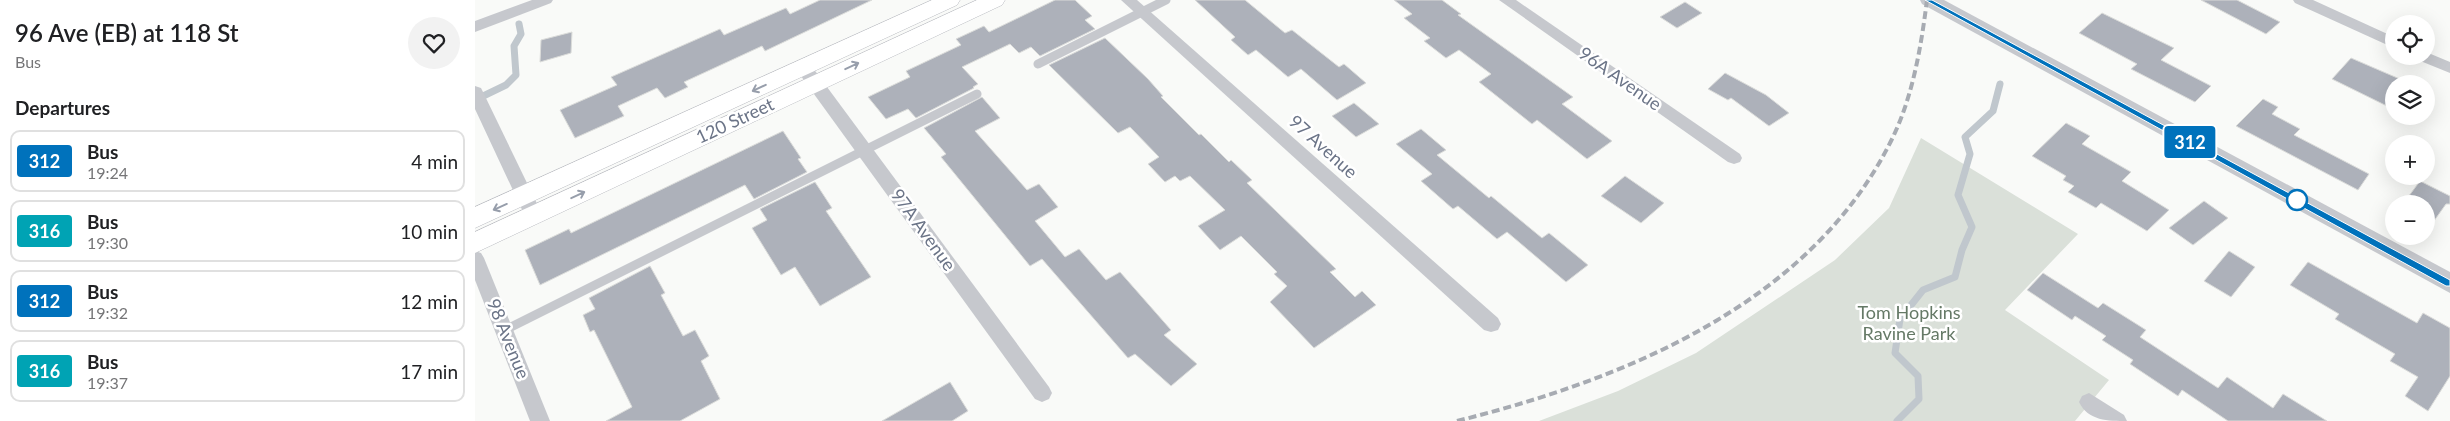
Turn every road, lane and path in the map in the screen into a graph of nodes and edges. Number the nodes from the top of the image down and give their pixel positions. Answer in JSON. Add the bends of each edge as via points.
{"nodes":[{"id":1,"x":546,"y":0,"type":"edge"},
{"id":2,"x":950,"y":0,"type":"edge"},
{"id":3,"x":995,"y":0,"type":"edge"},
{"id":4,"x":1128,"y":0,"type":"edge"},
{"id":5,"x":1166,"y":0,"type":"edge"},
{"id":6,"x":1506,"y":0,"type":"edge"},
{"id":7,"x":1929,"y":0,"type":"edge"},
{"id":8,"x":2300,"y":0,"type":"edge"},
{"id":9,"x":1141,"y":12,"type":"junction"},
{"id":10,"x":475,"y":28,"type":"edge"},
{"id":11,"x":2385,"y":39,"type":"edge"},
{"id":12,"x":2435,"y":61,"type":"edge"},
{"id":13,"x":1038,"y":64,"type":"dead end"},
{"id":14,"x":2450,"y":68,"type":"edge"},
{"id":15,"x":809,"y":75,"type":"junction"},
{"id":16,"x":475,"y":92,"type":"edge"},
{"id":17,"x":977,"y":94,"type":"dead end"},
{"id":18,"x":864,"y":150,"type":"junction"},
{"id":19,"x":1734,"y":158,"type":"dead end"},
{"id":20,"x":529,"y":206,"type":"junction"},
{"id":21,"x":475,"y":218,"type":"edge"},
{"id":22,"x":475,"y":243,"type":"edge"},
{"id":23,"x":475,"y":258,"type":"edge"},
{"id":24,"x":2450,"y":284,"type":"edge"},
{"id":25,"x":1491,"y":324,"type":"dead end"},
{"id":26,"x":505,"y":330,"type":"junction"},
{"id":27,"x":1042,"y":393,"type":"dead end"},
{"id":28,"x":2089,"y":402,"type":"dead end"},
{"id":29,"x":540,"y":421,"type":"edge"},
{"id":30,"x":2117,"y":421,"type":"edge"}],
"edges":[{"from":1,"to":10,"type":"street"},
{"from":2,"to":15,"type":"main road","name":"120 Street"},
{"from":15,"to":3,"type":"main road","name":"120 Street","one_way":true},
{"from":4,"to":9,"type":"street","name":"97 Avenue"},
{"from":5,"to":9,"type":"lane"},
{"from":6,"to":19,"type":"street","name":"96A Avenue"},
{"from":7,"to":24,"type":"street"},
{"from":8,"to":11,"type":"street"},
{"from":9,"to":13,"type":"lane"},
{"from":9,"to":25,"type":"street","name":"97 Avenue"},
{"from":12,"to":14,"type":"street"},
{"from":15,"to":18,"type":"street","name":"97A Avenue"},
{"from":15,"to":20,"type":"main road","name":"120 Street"},
{"from":16,"to":20,"type":"street"},
{"from":17,"to":18,"type":"lane"},
{"from":18,"to":26,"type":"lane"},
{"from":18,"to":27,"type":"street","name":"97A Avenue"},
{"from":20,"to":21,"type":"main road","name":"120 Street","one_way":true},
{"from":20,"to":22,"type":"main road","name":"120 Street"},
{"from":23,"to":26,"type":"street","name":"98 Avenue"},
{"from":26,"to":29,"type":"street","name":"98 Avenue"},
{"from":28,"to":30,"type":"street"}]}
